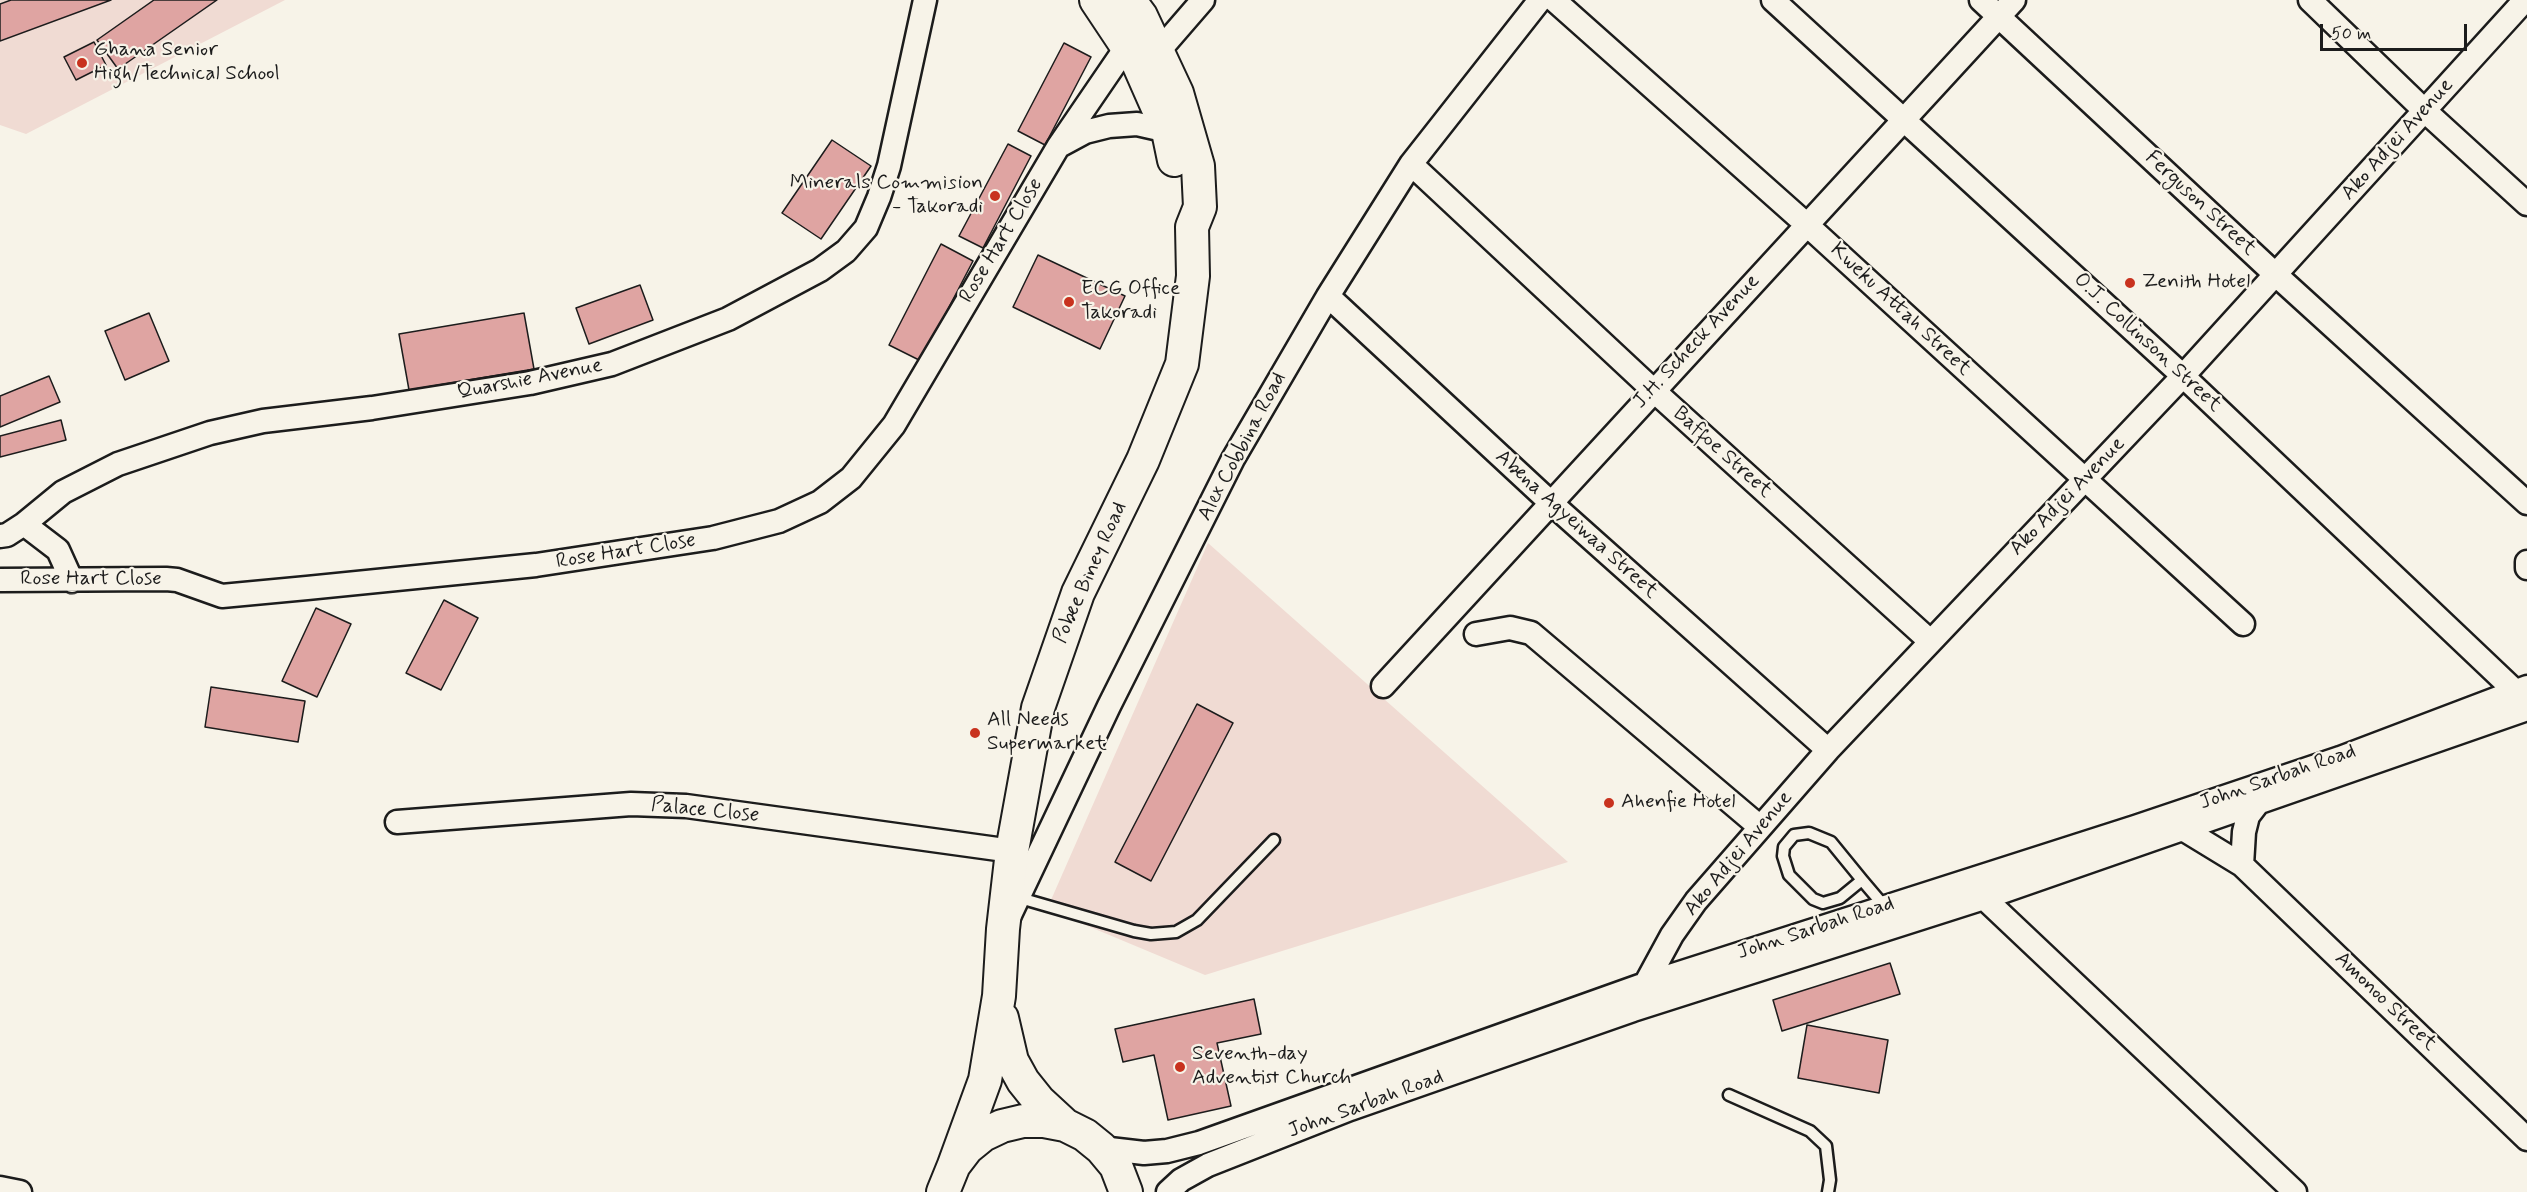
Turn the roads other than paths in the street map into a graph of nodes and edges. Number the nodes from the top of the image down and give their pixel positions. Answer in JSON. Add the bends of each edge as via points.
{"nodes":[{"id":1,"x":925,"y":0,"type":"edge"},
{"id":2,"x":1096,"y":0,"type":"edge"},
{"id":3,"x":1129,"y":0,"type":"edge"},
{"id":4,"x":1203,"y":0,"type":"edge"},
{"id":5,"x":1540,"y":0,"type":"edge"},
{"id":6,"x":1554,"y":0,"type":"edge"},
{"id":7,"x":1773,"y":0,"type":"edge"},
{"id":8,"x":1981,"y":0,"type":"edge"},
{"id":9,"x":2014,"y":0,"type":"edge"},
{"id":10,"x":2310,"y":0,"type":"edge"},
{"id":11,"x":2525,"y":0,"type":"edge"},
{"id":12,"x":1998,"y":17,"type":"junction"},
{"id":13,"x":1127,"y":46,"type":"junction"},
{"id":14,"x":1158,"y":52,"type":"junction"},
{"id":15,"x":2425,"y":111,"type":"junction"},
{"id":16,"x":1904,"y":118,"type":"junction"},
{"id":17,"x":1168,"y":131,"type":"junction"},
{"id":18,"x":1058,"y":147,"type":"junction"},
{"id":19,"x":1411,"y":164,"type":"junction"},
{"id":20,"x":2527,"y":204,"type":"edge"},
{"id":21,"x":1806,"y":224,"type":"junction"},
{"id":22,"x":1192,"y":227,"type":"junction"},
{"id":23,"x":2276,"y":274,"type":"junction"},
{"id":24,"x":1328,"y":296,"type":"junction"},
{"id":25,"x":2183,"y":375,"type":"junction"},
{"id":26,"x":1653,"y":390,"type":"junction"},
{"id":27,"x":2084,"y":480,"type":"junction"},
{"id":28,"x":1550,"y":502,"type":"junction"},
{"id":29,"x":2527,"y":503,"type":"edge"},
{"id":30,"x":24,"y":524,"type":"junction"},
{"id":31,"x":0,"y":536,"type":"edge"},
{"id":32,"x":2527,"y":562,"type":"edge"},
{"id":33,"x":2527,"y":568,"type":"edge"},
{"id":34,"x":0,"y":580,"type":"edge"},
{"id":35,"x":72,"y":581,"type":"junction"},
{"id":36,"x":2243,"y":624,"type":"dead end"},
{"id":37,"x":1476,"y":634,"type":"dead end"},
{"id":38,"x":1930,"y":641,"type":"junction"},
{"id":39,"x":1383,"y":686,"type":"dead end"},
{"id":40,"x":2523,"y":696,"type":"edge"},
{"id":41,"x":1828,"y":750,"type":"junction"},
{"id":42,"x":2258,"y":802,"type":"junction"},
{"id":43,"x":397,"y":822,"type":"dead end"},
{"id":44,"x":1760,"y":827,"type":"junction"},
{"id":45,"x":2183,"y":829,"type":"junction"},
{"id":46,"x":1274,"y":840,"type":"dead end"},
{"id":47,"x":1012,"y":851,"type":"junction"},
{"id":48,"x":2242,"y":865,"type":"junction"},
{"id":49,"x":1862,"y":880,"type":"junction"},
{"id":50,"x":1020,"y":898,"type":"junction"},
{"id":51,"x":1984,"y":898,"type":"junction"},
{"id":52,"x":1885,"y":907,"type":"junction"},
{"id":53,"x":1003,"y":929,"type":"junction"},
{"id":54,"x":1645,"y":984,"type":"junction"},
{"id":55,"x":999,"y":996,"type":"junction"},
{"id":56,"x":1633,"y":1010,"type":"junction"},
{"id":57,"x":1729,"y":1095,"type":"dead end"},
{"id":58,"x":1065,"y":1125,"type":"junction"},
{"id":59,"x":2527,"y":1139,"type":"edge"},
{"id":60,"x":1101,"y":1148,"type":"junction"},
{"id":61,"x":945,"y":1184,"type":"edge"},
{"id":62,"x":0,"y":1188,"type":"edge"},
{"id":63,"x":20,"y":1192,"type":"edge"},
{"id":64,"x":1126,"y":1192,"type":"edge"},
{"id":65,"x":1168,"y":1192,"type":"edge"},
{"id":66,"x":1828,"y":1192,"type":"edge"},
{"id":67,"x":2295,"y":1192,"type":"edge"}],
"edges":[{"from":1,"to":30,"type":"street","name":"Quarshie Avenue","via":[[879,198],[866,228],[846,251],[820,270],[728,319],[612,364],[530,383],[263,421],[210,433],[118,464],[63,492]]},
{"from":2,"to":13,"type":"street","name":"Pobee Biney Road"},
{"from":3,"to":14,"type":"street","name":"Pobee Biney Road"},
{"from":4,"to":14,"type":"street"},
{"from":5,"to":19,"type":"street","name":"Alex Cobbina Road"},
{"from":6,"to":21,"type":"street","name":"Kweku Attah Street"},
{"from":7,"to":16,"type":"street","name":"O.J. Collinson Street"},
{"from":8,"to":12,"type":"street","name":"Ferguson Street"},
{"from":9,"to":12,"type":"street","name":"J.H. Scheck Avenue"},
{"from":10,"to":15,"type":"street"},
{"from":11,"to":15,"type":"street","name":"Ako Adjei Avenue"},
{"from":12,"to":16,"type":"street","name":"J.H. Scheck Avenue"},
{"from":12,"to":23,"type":"street","name":"Ferguson Street"},
{"from":13,"to":17,"type":"street","name":"Pobee Biney Road"},
{"from":13,"to":18,"type":"street","name":"Rose Hart Close"},
{"from":14,"to":22,"type":"street","name":"Pobee Biney Road","via":[[1177,93],[1198,166],[1200,207]]},
{"from":15,"to":20,"type":"street"},
{"from":15,"to":23,"type":"street","name":"Ako Adjei Avenue"},
{"from":16,"to":21,"type":"street","name":"J.H. Scheck Avenue"},
{"from":16,"to":25,"type":"street","name":"O.J. Collinson Street"},
{"from":17,"to":18,"type":"street","via":[[1137,124],[1109,126],[1085,132]]},
{"from":17,"to":22,"type":"street","name":"Pobee Biney Road","via":[[1182,209]]},
{"from":18,"to":35,"type":"street","name":"Rose Hart Close","via":[[894,425],[851,478],[820,502],[779,521],[713,538],[536,565],[242,595],[222,596],[166,579]]},
{"from":19,"to":24,"type":"street","name":"Alex Cobbina Road"},
{"from":19,"to":26,"type":"street","name":"Baffoe Street"},
{"from":21,"to":26,"type":"street","name":"J.H. Scheck Avenue"},
{"from":21,"to":27,"type":"street","name":"Kweku Attah Street"},
{"from":22,"to":47,"type":"street","name":"Pobee Biney Road","via":[[1193,276],[1182,364],[1054,655],[1038,708]]},
{"from":23,"to":25,"type":"street","name":"Ako Adjei Avenue"},
{"from":23,"to":29,"type":"street","name":"Ferguson Street"},
{"from":24,"to":28,"type":"street","name":"Abena Agyeiwaa Street"},
{"from":24,"to":50,"type":"street","name":"Alex Cobbina Road","via":[[1233,459],[1109,706]]},
{"from":25,"to":27,"type":"street","name":"Ako Adjei Avenue"},
{"from":25,"to":40,"type":"street","name":"O.J. Collinson Street"},
{"from":26,"to":28,"type":"street","name":"J.H. Scheck Avenue"},
{"from":26,"to":38,"type":"street","name":"Baffoe Street"},
{"from":27,"to":36,"type":"street","name":"Kweku Attah Street"},
{"from":27,"to":38,"type":"street","name":"Ako Adjei Avenue"},
{"from":28,"to":39,"type":"street","name":"J.H. Scheck Avenue"},
{"from":28,"to":41,"type":"street","name":"Abena Agyeiwaa Street"},
{"from":30,"to":31,"type":"street","name":"Quarshie Avenue"},
{"from":30,"to":35,"type":"street","via":[[58,550]]},
{"from":32,"to":33,"type":"street"},
{"from":34,"to":35,"type":"street","name":"Rose Hart Close"},
{"from":37,"to":44,"type":"street","via":[[1510,628],[1531,633]]},
{"from":38,"to":41,"type":"street","name":"Ako Adjei Avenue"},
{"from":40,"to":42,"type":"street","name":"John Sarbah Road"},
{"from":40,"to":52,"type":"street","name":"John Sarbah Road"},
{"from":41,"to":44,"type":"street","name":"Ako Adjei Avenue"},
{"from":42,"to":45,"type":"street","name":"John Sarbah Road"},
{"from":42,"to":48,"type":"street","via":[[2248,816]]},
{"from":43,"to":47,"type":"street","name":"Palace Close","via":[[631,804],[686,806]]},
{"from":44,"to":54,"type":"street","name":"Ako Adjei Avenue","via":[[1696,901]]},
{"from":45,"to":48,"type":"street","name":"Amonoo Street"},
{"from":45,"to":51,"type":"street","name":"John Sarbah Road"},
{"from":46,"to":50,"type":"lane","via":[[1197,920],[1176,932],[1134,931]]},
{"from":47,"to":53,"type":"street","name":"Pobee Biney Road"},
{"from":48,"to":59,"type":"street","name":"Amonoo Street"},
{"from":49,"to":49,"type":"lane","via":[[1831,842],[1809,833],[1794,835],[1784,847],[1789,875],[1813,899],[1823,903],[1840,898]]},
{"from":49,"to":52,"type":"lane"},
{"from":50,"to":53,"type":"street","name":"Alex Cobbina Road"},
{"from":51,"to":56,"type":"street","name":"John Sarbah Road"},
{"from":51,"to":67,"type":"street"},
{"from":52,"to":54,"type":"street","name":"John Sarbah Road"},
{"from":53,"to":55,"type":"street","name":"Pobee Biney Road"},
{"from":54,"to":56,"type":"street","name":"Ako Adjei Avenue"},
{"from":54,"to":60,"type":"street","name":"John Sarbah Road","via":[[1199,1143],[1167,1151]]},
{"from":55,"to":58,"type":"street","via":[[1012,1061],[1039,1101]]},
{"from":55,"to":61,"type":"street","via":[[985,1080]]},
{"from":56,"to":65,"type":"street","name":"John Sarbah Road","via":[[1350,1109],[1208,1165]]},
{"from":57,"to":66,"type":"lane","via":[[1810,1131],[1826,1146]]},
{"from":58,"to":60,"type":"street"},
{"from":58,"to":61,"type":"street","via":[[1023,1121],[983,1135],[966,1148]]},
{"from":60,"to":64,"type":"street","via":[[1116,1166]]},
{"from":62,"to":63,"type":"street"}]}
